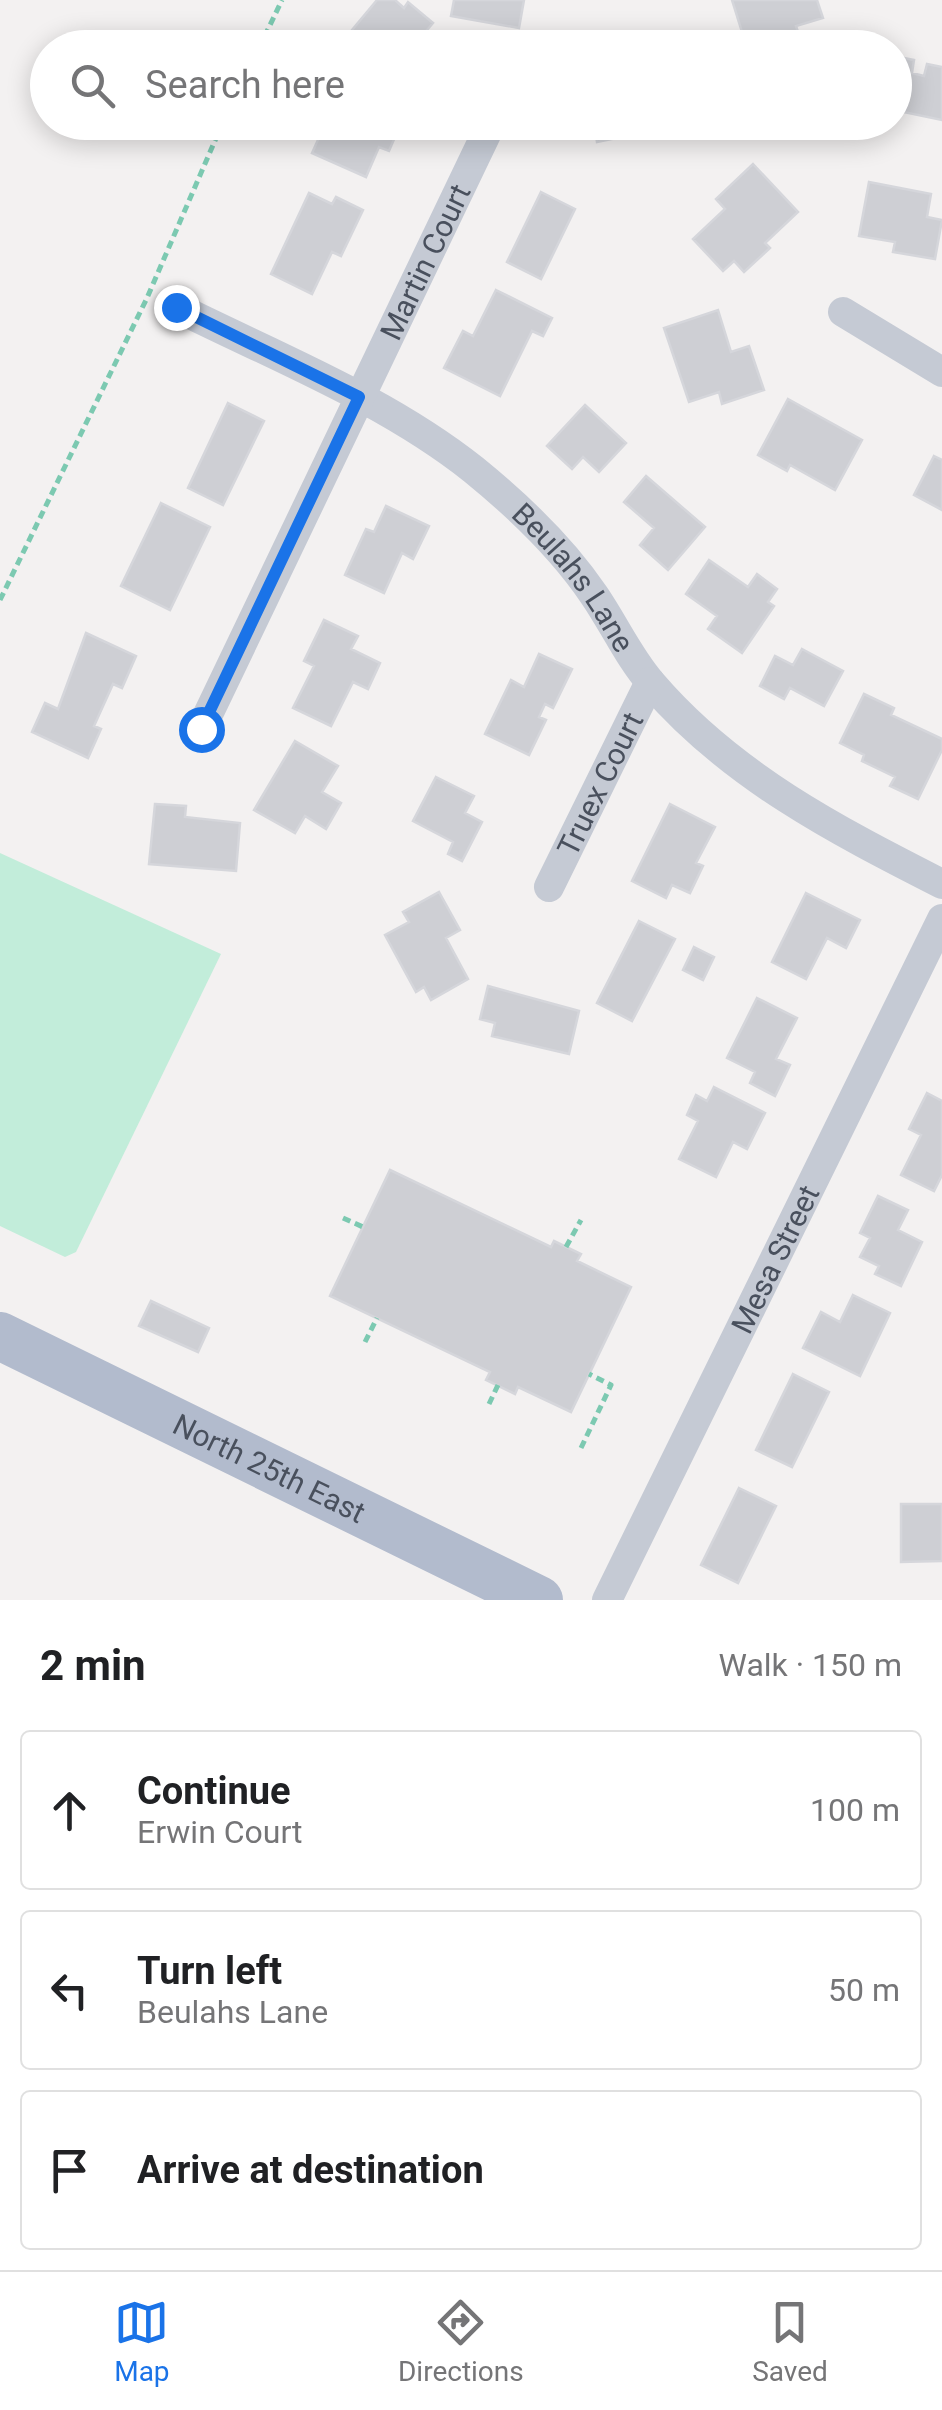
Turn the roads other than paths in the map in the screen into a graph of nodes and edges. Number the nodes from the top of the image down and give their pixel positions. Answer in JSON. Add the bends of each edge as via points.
{"nodes":[{"id":1,"x":482,"y":140,"type":"edge"},
{"id":2,"x":176,"y":307,"type":"dead end"},
{"id":3,"x":843,"y":312,"type":"dead end"},
{"id":4,"x":942,"y":372,"type":"edge"},
{"id":5,"x":359,"y":397,"type":"junction"},
{"id":6,"x":650,"y":682,"type":"junction"},
{"id":7,"x":201,"y":729,"type":"dead end"},
{"id":8,"x":942,"y":884,"type":"edge"},
{"id":9,"x":549,"y":888,"type":"dead end"},
{"id":10,"x":942,"y":919,"type":"edge"},
{"id":11,"x":0,"y":1336,"type":"edge"},
{"id":12,"x":539,"y":1600,"type":"edge"},
{"id":13,"x":607,"y":1600,"type":"edge"}],
"edges":[{"from":1,"to":5,"type":"street","name":"Martin Court"},
{"from":2,"to":5,"type":"street","name":"Beulahs Lane"},
{"from":3,"to":4,"type":"street"},
{"from":5,"to":6,"type":"street","name":"Beulahs Lane","via":[[473,470],[528,520],[592,592]]},
{"from":5,"to":7,"type":"street","name":"Martin Court"},
{"from":6,"to":8,"type":"street","name":"Beulahs Lane","via":[[767,788]]},
{"from":6,"to":9,"type":"street","name":"Truex Court"},
{"from":10,"to":13,"type":"street","name":"Mesa Street"},
{"from":11,"to":12,"type":"main road","name":"North 25th East"}]}
